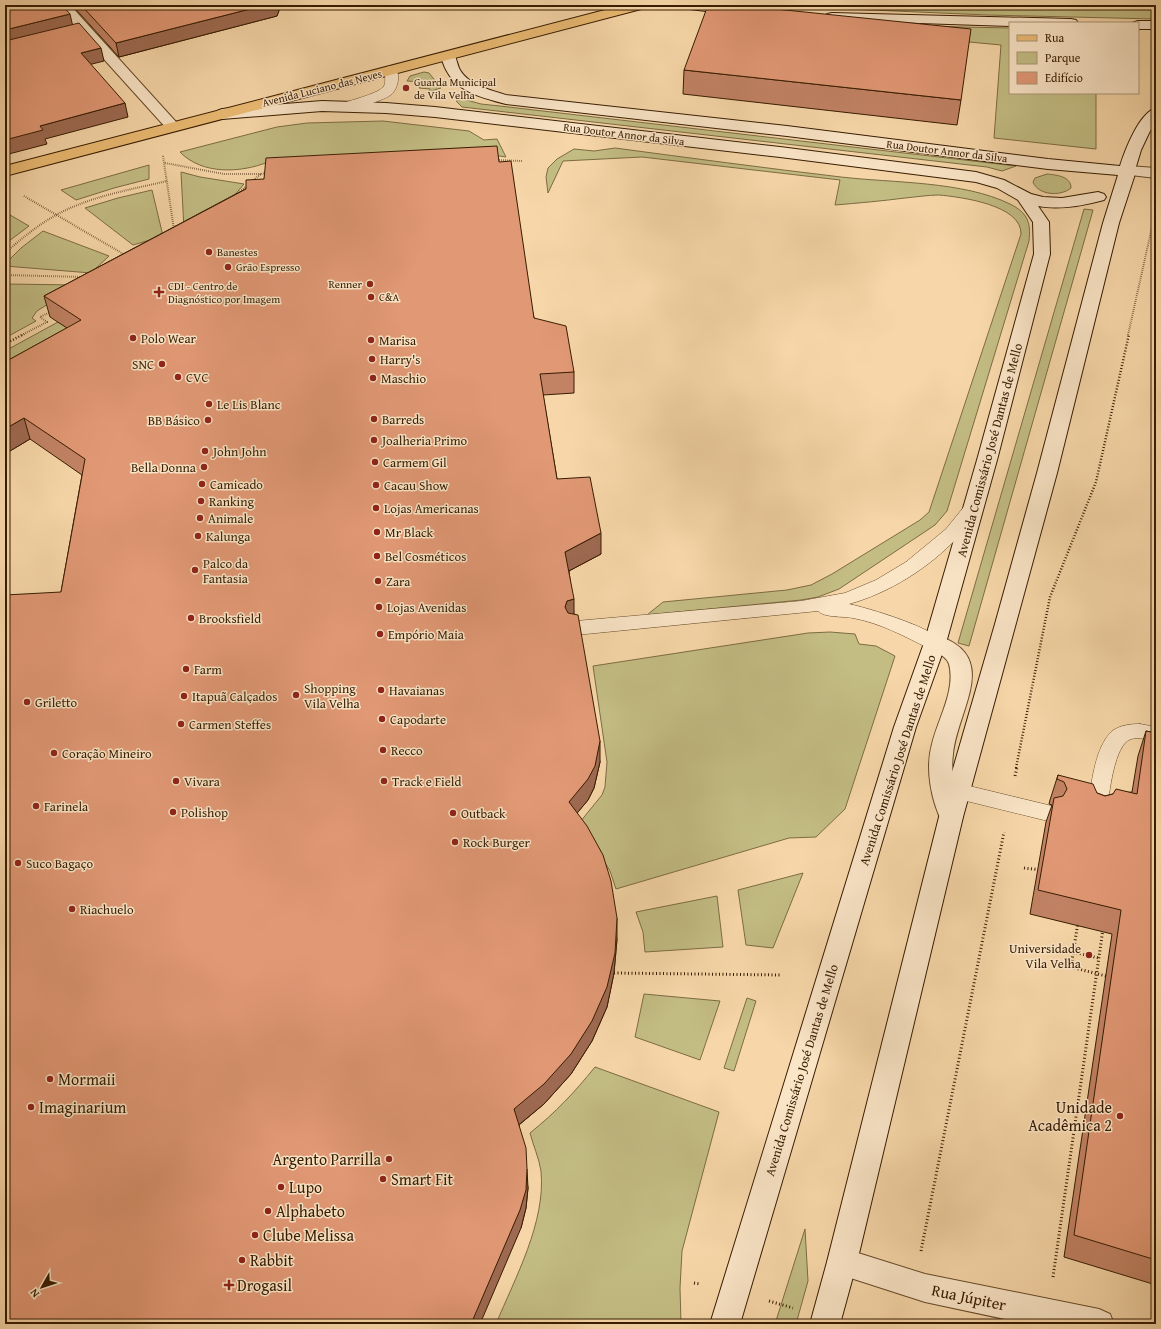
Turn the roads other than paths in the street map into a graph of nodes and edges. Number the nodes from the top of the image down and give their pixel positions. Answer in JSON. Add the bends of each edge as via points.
{"nodes":[{"id":1,"x":62,"y":5,"type":"edge"},
{"id":2,"x":640,"y":5,"type":"edge"},
{"id":3,"x":690,"y":5,"type":"edge"},
{"id":4,"x":752,"y":12,"type":"edge"},
{"id":5,"x":820,"y":17,"type":"edge"},
{"id":6,"x":1029,"y":22,"type":"edge"},
{"id":7,"x":1139,"y":25,"type":"edge"},
{"id":8,"x":1156,"y":25,"type":"edge"},
{"id":9,"x":85,"y":30,"type":"junction"},
{"id":10,"x":71,"y":34,"type":"edge"},
{"id":11,"x":448,"y":56,"type":"junction"},
{"id":12,"x":391,"y":70,"type":"junction"},
{"id":13,"x":348,"y":106,"type":"junction"},
{"id":14,"x":1156,"y":113,"type":"edge"},
{"id":15,"x":218,"y":114,"type":"junction"},
{"id":16,"x":172,"y":126,"type":"junction"},
{"id":17,"x":1055,"y":164,"type":"junction"},
{"id":18,"x":6,"y":171,"type":"edge"},
{"id":19,"x":1128,"y":171,"type":"junction"},
{"id":20,"x":1156,"y":173,"type":"edge"},
{"id":21,"x":1026,"y":185,"type":"junction"},
{"id":22,"x":1098,"y":197,"type":"junction"},
{"id":23,"x":1111,"y":223,"type":"junction"},
{"id":24,"x":973,"y":507,"type":"junction"},
{"id":25,"x":801,"y":607,"type":"junction"},
{"id":26,"x":576,"y":628,"type":"edge"},
{"id":27,"x":935,"y":643,"type":"junction"},
{"id":28,"x":1156,"y":734,"type":"edge"},
{"id":29,"x":957,"y":791,"type":"junction"},
{"id":30,"x":1097,"y":811,"type":"edge"},
{"id":31,"x":1048,"y":814,"type":"dead end"},
{"id":32,"x":951,"y":817,"type":"junction"},
{"id":33,"x":842,"y":1262,"type":"junction"},
{"id":34,"x":826,"y":1321,"type":"edge"},
{"id":35,"x":725,"y":1324,"type":"edge"},
{"id":36,"x":1099,"y":1324,"type":"edge"}],
"edges":[{"from":1,"to":9,"type":"main road"},
{"from":2,"to":11,"type":"main road","name":"Avenida Luciano das Neves"},
{"from":3,"to":4,"type":"main road"},
{"from":5,"to":6,"type":"main road"},
{"from":7,"to":8,"type":"main road"},
{"from":9,"to":10,"type":"main road"},
{"from":9,"to":16,"type":"main road"},
{"from":11,"to":12,"type":"main road","name":"Avenida Luciano das Neves"},
{"from":11,"to":17,"type":"main road","name":"Rua Doutor Annor da Silva","via":[[452,71],[467,85],[491,96],[506,99]]},
{"from":12,"to":13,"type":"lane","via":[[393,83],[385,92]]},
{"from":12,"to":15,"type":"main road","name":"Avenida Luciano das Neves"},
{"from":13,"to":15,"type":"main road","name":"Rua Doutor Annor da Silva"},
{"from":13,"to":21,"type":"main road","name":"Rua Doutor Annor da Silva","via":[[435,112],[976,177],[1010,188]]},
{"from":14,"to":19,"type":"main road","via":[[1143,130],[1133,150]]},
{"from":15,"to":16,"type":"main road","name":"Avenida Luciano das Neves"},
{"from":16,"to":18,"type":"main road","name":"Avenida Luciano das Neves"},
{"from":17,"to":19,"type":"main road","name":"Rua Doutor Annor da Silva"},
{"from":17,"to":21,"type":"main road","via":[[1038,169]]},
{"from":17,"to":22,"type":"main road","via":[[1083,180]]},
{"from":19,"to":20,"type":"main road","name":"Rua Doutor Annor da Silva"},
{"from":19,"to":23,"type":"main road"},
{"from":21,"to":22,"type":"main road","via":[[1054,202],[1084,201]]},
{"from":21,"to":24,"type":"main road","name":"Avenida Comissário José Dantas de Mello","via":[[1041,222],[1042,254]]},
{"from":22,"to":23,"type":"main road"},
{"from":23,"to":29,"type":"main road","via":[[1049,466]]},
{"from":24,"to":25,"type":"lane","via":[[953,532],[934,549],[891,578],[835,602]]},
{"from":24,"to":27,"type":"main road","name":"Avenida Comissário José Dantas de Mello"},
{"from":25,"to":26,"type":"lane"},
{"from":25,"to":27,"type":"lane","via":[[835,608],[876,617],[898,624]]},
{"from":27,"to":32,"type":"main road","via":[[948,649],[958,661],[962,677],[941,754],[943,788]]},
{"from":27,"to":35,"type":"main road","name":"Avenida Comissário José Dantas de Mello","via":[[905,727]]},
{"from":28,"to":30,"type":"lane","via":[[1139,731],[1124,734],[1114,741],[1108,754]]},
{"from":29,"to":31,"type":"lane"},
{"from":29,"to":32,"type":"main road"},
{"from":32,"to":33,"type":"main road"},
{"from":33,"to":34,"type":"main road"},
{"from":33,"to":36,"type":"main road","name":"Rua Júpiter","via":[[914,1284]]}]}
